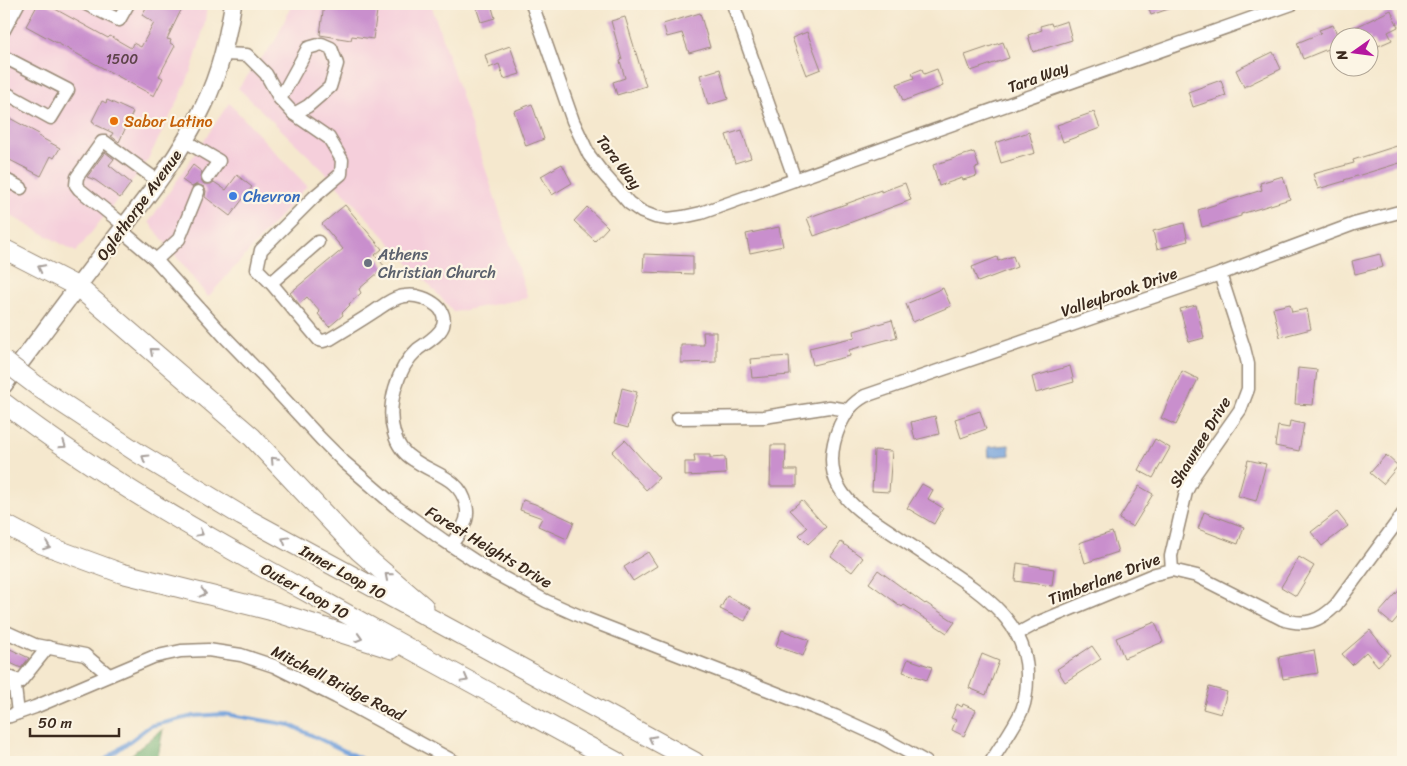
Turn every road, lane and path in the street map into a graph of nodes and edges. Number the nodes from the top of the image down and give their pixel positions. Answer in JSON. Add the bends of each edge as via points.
{"nodes":[{"id":1,"x":18,"y":4,"type":"edge"},
{"id":2,"x":87,"y":4,"type":"edge"},
{"id":3,"x":128,"y":4,"type":"edge"},
{"id":4,"x":233,"y":4,"type":"edge"},
{"id":5,"x":532,"y":4,"type":"edge"},
{"id":6,"x":733,"y":4,"type":"edge"},
{"id":7,"x":1292,"y":4,"type":"edge"},
{"id":8,"x":4,"y":30,"type":"edge"},
{"id":9,"x":223,"y":54,"type":"junction"},
{"id":10,"x":4,"y":57,"type":"edge"},
{"id":11,"x":4,"y":92,"type":"edge"},
{"id":12,"x":280,"y":100,"type":"junction"},
{"id":13,"x":294,"y":114,"type":"junction"},
{"id":14,"x":185,"y":141,"type":"junction"},
{"id":15,"x":208,"y":177,"type":"dead end"},
{"id":16,"x":4,"y":179,"type":"edge"},
{"id":17,"x":795,"y":180,"type":"junction"},
{"id":18,"x":158,"y":181,"type":"junction"},
{"id":19,"x":21,"y":188,"type":"dead end"},
{"id":20,"x":198,"y":192,"type":"dead end"},
{"id":21,"x":1403,"y":211,"type":"edge"},
{"id":22,"x":123,"y":228,"type":"junction"},
{"id":23,"x":318,"y":242,"type":"dead end"},
{"id":24,"x":4,"y":249,"type":"edge"},
{"id":25,"x":156,"y":260,"type":"junction"},
{"id":26,"x":1220,"y":274,"type":"junction"},
{"id":27,"x":271,"y":283,"type":"junction"},
{"id":28,"x":78,"y":287,"type":"junction"},
{"id":29,"x":4,"y":361,"type":"edge"},
{"id":30,"x":4,"y":385,"type":"edge"},
{"id":31,"x":4,"y":403,"type":"edge"},
{"id":32,"x":848,"y":410,"type":"junction"},
{"id":33,"x":678,"y":418,"type":"dead end"},
{"id":34,"x":1403,"y":514,"type":"edge"},
{"id":35,"x":4,"y":524,"type":"edge"},
{"id":36,"x":451,"y":546,"type":"junction"},
{"id":37,"x":1172,"y":570,"type":"junction"},
{"id":38,"x":4,"y":631,"type":"edge"},
{"id":39,"x":451,"y":631,"type":"junction"},
{"id":40,"x":1017,"y":634,"type":"junction"},
{"id":41,"x":48,"y":647,"type":"junction"},
{"id":42,"x":431,"y":661,"type":"junction"},
{"id":43,"x":109,"y":675,"type":"junction"},
{"id":44,"x":9,"y":676,"type":"edge"},
{"id":45,"x":18,"y":713,"type":"junction"},
{"id":46,"x":4,"y":717,"type":"edge"},
{"id":47,"x":455,"y":762,"type":"edge"},
{"id":48,"x":617,"y":762,"type":"edge"},
{"id":49,"x":695,"y":762,"type":"edge"},
{"id":50,"x":926,"y":762,"type":"edge"},
{"id":51,"x":991,"y":762,"type":"edge"}],
"edges":[{"from":1,"to":8,"type":"street"},
{"from":2,"to":3,"type":"street","via":[[119,20]]},
{"from":4,"to":9,"type":"main road","name":"Oglethorpe Avenue"},
{"from":5,"to":17,"type":"street","name":"Tara Way","via":[[583,143],[628,203],[661,218],[683,218]]},
{"from":6,"to":17,"type":"street"},
{"from":7,"to":17,"type":"street","name":"Tara Way"},
{"from":9,"to":12,"type":"street","via":[[247,55],[266,74]]},
{"from":9,"to":14,"type":"main road","name":"Oglethorpe Avenue","via":[[205,105]]},
{"from":10,"to":11,"type":"street","via":[[68,90],[51,118]]},
{"from":12,"to":13,"type":"street"},
{"from":12,"to":13,"type":"street","via":[[308,48],[322,44],[331,48],[337,64],[330,87]]},
{"from":13,"to":27,"type":"street","via":[[329,138],[342,160],[341,174],[262,250],[258,269]]},
{"from":14,"to":15,"type":"street","via":[[219,161]]},
{"from":14,"to":18,"type":"main road","name":"Oglethorpe Avenue"},
{"from":16,"to":19,"type":"street"},
{"from":18,"to":22,"type":"main road","name":"Oglethorpe Avenue"},
{"from":18,"to":22,"type":"street","name":"Forest Heights Drive","via":[[102,142],[77,177],[76,184]]},
{"from":20,"to":25,"type":"street","via":[[179,239]]},
{"from":21,"to":26,"type":"street","name":"Valleybrook Drive","via":[[1354,224]]},
{"from":22,"to":25,"type":"street","name":"Forest Heights Drive"},
{"from":22,"to":28,"type":"main road","name":"Oglethorpe Avenue"},
{"from":23,"to":27,"type":"street"},
{"from":28,"to":24,"type":"highway","one_way":true},
{"from":25,"to":36,"type":"street","name":"Forest Heights Drive","via":[[344,462],[395,506]]},
{"from":26,"to":32,"type":"street","name":"Valleybrook Drive","via":[[865,396]]},
{"from":26,"to":37,"type":"street","name":"Shawnee Drive","via":[[1248,364],[1248,389],[1240,410],[1186,492],[1171,556]]},
{"from":27,"to":36,"type":"street","via":[[316,338],[323,341],[407,295],[421,297],[440,308],[444,317],[442,329],[404,366],[395,390],[392,416],[394,434],[401,449],[414,461],[461,489],[467,509],[466,519]]},
{"from":28,"to":30,"type":"main road","name":"Oglethorpe Avenue"},
{"from":39,"to":28,"type":"highway","one_way":true,"via":[[359,551],[252,437]]},
{"from":39,"to":29,"type":"highway","name":"Inner Loop 10","one_way":true,"bridge":true,"via":[[181,481]]},
{"from":31,"to":42,"type":"highway","name":"Outer Loop 10","one_way":true,"via":[[187,526]]},
{"from":32,"to":33,"type":"street","via":[[829,407],[764,417]]},
{"from":32,"to":40,"type":"street","name":"Valleybrook Drive","via":[[835,440],[832,457],[836,484],[848,500],[978,591],[1000,611]]},
{"from":34,"to":37,"type":"street","name":"Timberlane Drive","via":[[1336,605],[1327,614],[1311,621],[1282,619],[1197,576]]},
{"from":35,"to":42,"type":"highway","one_way":true,"via":[[42,544],[121,573],[268,610]]},
{"from":36,"to":50,"type":"street","name":"Forest Heights Drive","via":[[546,601],[835,716]]},
{"from":37,"to":40,"type":"street","name":"Timberlane Drive","via":[[1155,574]]},
{"from":38,"to":41,"type":"street","via":[[35,645]]},
{"from":49,"to":39,"type":"highway","name":"Inner Loop 10","one_way":true},
{"from":40,"to":51,"type":"street","via":[[1026,656],[1025,698],[1022,710]]},
{"from":41,"to":43,"type":"street","via":[[85,655]]},
{"from":41,"to":44,"type":"street","via":[[20,682]]},
{"from":42,"to":48,"type":"highway","name":"Outer Loop 10","one_way":true},
{"from":43,"to":45,"type":"street","name":"Mitchell Bridge Road"},
{"from":43,"to":47,"type":"street","name":"Mitchell Bridge Road","via":[[153,657],[180,651],[208,650],[241,655],[274,666]]},
{"from":44,"to":45,"type":"street"},
{"from":45,"to":46,"type":"street","name":"Mitchell Bridge Road"}]}
